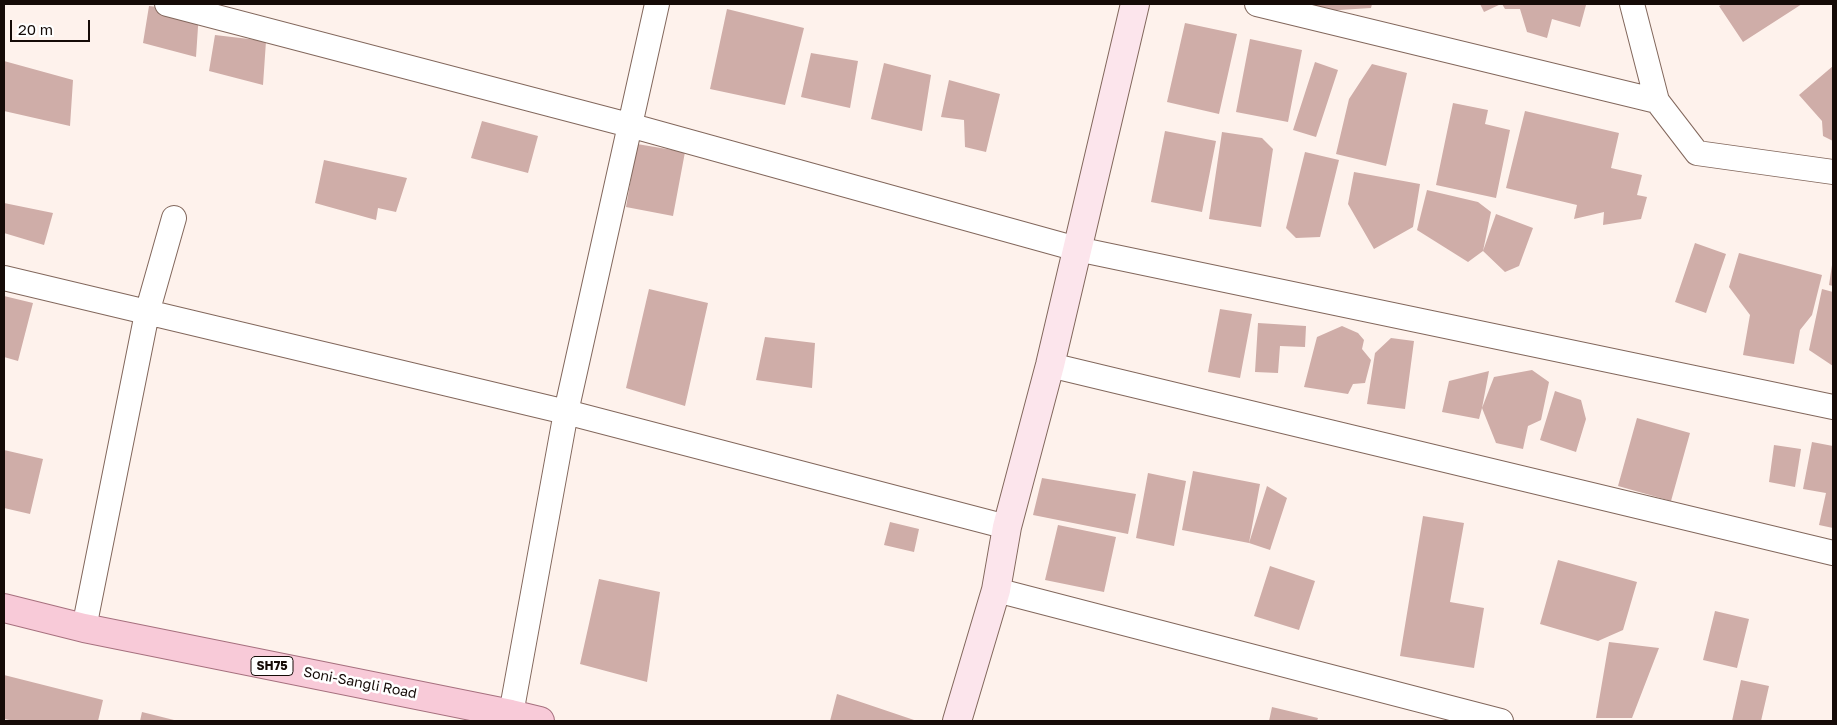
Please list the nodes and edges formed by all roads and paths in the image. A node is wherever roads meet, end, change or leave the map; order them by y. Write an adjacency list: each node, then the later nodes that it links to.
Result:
1 (167, 4): 7 (street)
2 (657, 4): 7 (street)
3 (1135, 4): 10 (street)
4 (1258, 4): 6 (street)
5 (1632, 4): 6 (street)
6 (1657, 101): 8 (street)
7 (629, 125): 10 (street); 15 (street)
8 (1833, 172)
9 (174, 218): 12 (street)
10 (1077, 249): 13 (street); 14 (street)
11 (4, 278): 12 (street)
12 (147, 313): 15 (street); 20 (street)
13 (1050, 365): 16 (street); 17 (street)
14 (1833, 407)
15 (566, 412): 16 (street); 21 (street)
16 (1007, 527): 18 (street)
17 (1833, 553)
18 (996, 590): 23 (street); 24 (street)
19 (4, 608): 20 (main road, Soni-Sangli Road / SH75)
20 (84, 628): 21 (main road, Soni-Sangli Road / SH75)
21 (511, 714): 22 (main road, Soni-Sangli Road / SH75)
22 (540, 721)
23 (957, 721)
24 (1501, 721)

